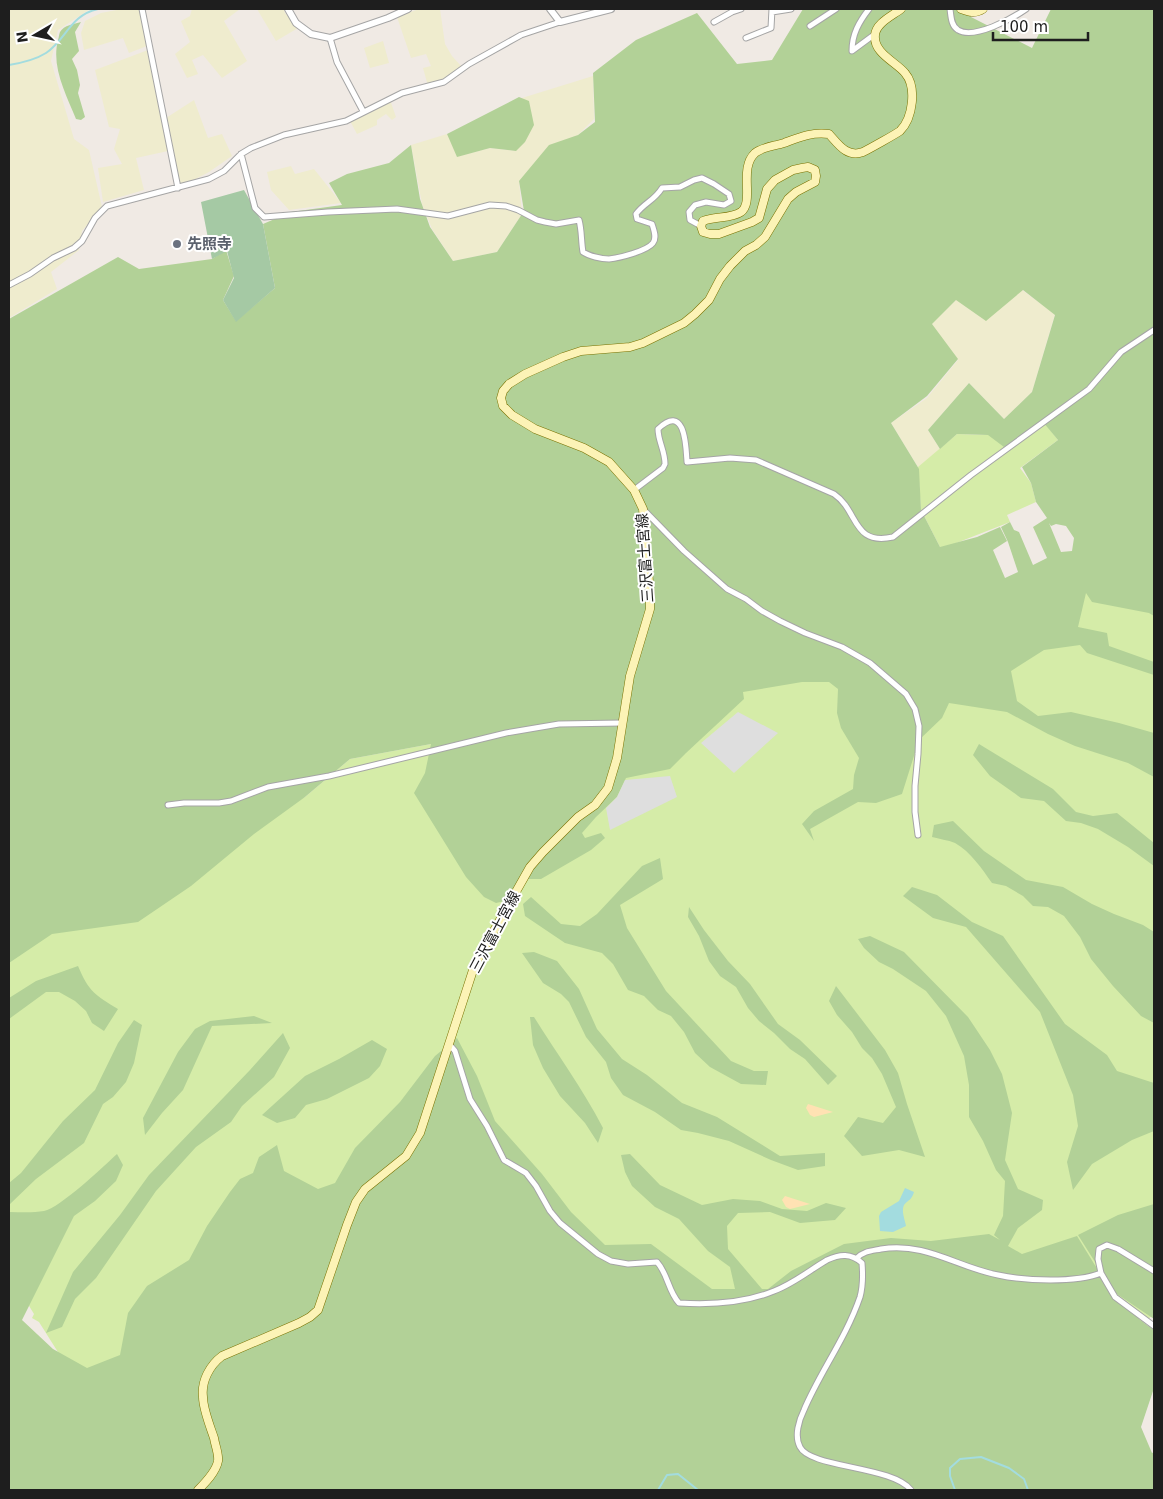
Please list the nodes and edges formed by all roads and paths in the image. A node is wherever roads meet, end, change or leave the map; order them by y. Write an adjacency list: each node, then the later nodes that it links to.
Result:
1 (142, 9): 25 (street)
2 (288, 9): 21 (street)
3 (408, 9): 21 (street)
4 (550, 9): 17 (street)
5 (611, 9): 17 (street)
6 (741, 9): 15 (street)
7 (791, 9): 16 (street)
8 (836, 9): 19 (street)
9 (870, 9): 20 (street)
10 (901, 9): 20 (main road)
11 (950, 9): 14 (street)
12 (960, 9): 13 (main road)
13 (983, 9)
14 (1026, 9)
15 (732, 10): 18 (street)
16 (772, 10): 22 (street)
17 (560, 22): 23 (street)
18 (714, 22)
19 (810, 26)
20 (875, 34): 26 (main road)
21 (330, 38): 23 (street)
22 (746, 38)
23 (363, 111): 24 (street)
24 (241, 154): 25 (street); 26 (street)
25 (178, 188): 27 (street)
26 (701, 226): 29 (main road, 三沢富士宮線)
27 (9, 285)
28 (1154, 330): 29 (street)
29 (634, 490): 30 (main road, 三沢富士宮線)
30 (643, 509): 31 (main road, 三沢富士宮線); 33 (street)
31 (622, 723): 32 (street); 34 (main road, 三沢富士宮線)
32 (168, 805)
33 (918, 835)
34 (449, 1044): 35 (street); 39 (main road, 三沢富士宮線)
35 (857, 1258): 37 (street); 40 (street)
36 (1154, 1270): 37 (street)
37 (1101, 1273): 38 (street)
38 (1154, 1326)
39 (198, 1490)
40 (911, 1490)

